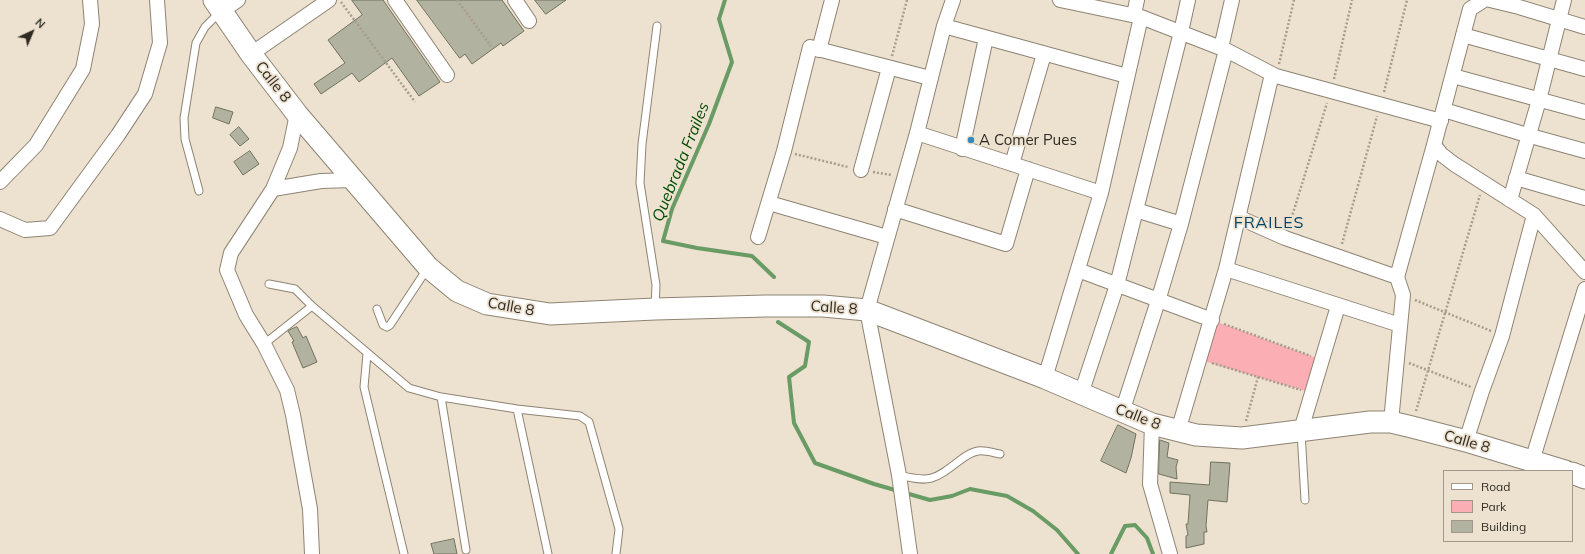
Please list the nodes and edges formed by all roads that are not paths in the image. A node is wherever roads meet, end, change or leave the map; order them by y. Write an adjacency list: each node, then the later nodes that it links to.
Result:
1 (90, 0): 53 (street)
2 (157, 0): 64 (street)
3 (329, 0): 29 (street)
4 (395, 0): 34 (street)
5 (515, 0): 20 (street)
6 (832, 0): 28 (street)
7 (953, 0): 22 (street)
8 (1060, 0): 18 (street)
9 (1137, 0): 18 (street)
10 (1188, 0): 24 (street)
11 (1232, 0): 27 (street)
12 (1484, 0): 17 (street)
13 (1490, 0): 16 (street)
14 (1564, 0): 19 (street)
15 (225, 4): 29 (street, Calle 8); 55 (lane)
16 (1520, 4): 19 (street)
17 (1466, 5): 25 (street)
18 (1137, 16): 24 (street); 36 (street)
19 (1559, 19): 23 (street); 31 (street)
20 (529, 21)
21 (657, 26): 80 (lane)
22 (944, 26): 26 (street); 38 (street)
23 (1585, 26)
24 (1181, 32): 27 (street); 61 (street)
25 (1463, 35): 31 (street); 37 (street)
26 (986, 38): 30 (street); 46 (street)
27 (1223, 49): 35 (street); 65 (street)
28 (820, 50): 32 (street); 59 (street)
29 (251, 54): 41 (street, Calle 8)
30 (1044, 54): 36 (street); 48 (street)
31 (1548, 58): 33 (street); 39 (street)
32 (889, 68): 38 (street); 50 (street)
33 (1585, 69)
34 (447, 75)
35 (1274, 75): 42 (street); 63 (street)
36 (1127, 76): 56 (street)
37 (1453, 76): 39 (street); 42 (street)
38 (930, 78): 43 (street)
39 (1538, 100): 40 (street); 44 (street)
40 (1585, 112)
41 (297, 114): 52 (street, Calle 8); 54 (street)
42 (1442, 115): 44 (street); 45 (street)
43 (917, 133): 46 (street); 60 (street)
44 (1527, 136): 47 (street); 51 (street)
45 (1434, 146): 58 (street); 72 (street)
46 (962, 149): 48 (street)
47 (1585, 151)
48 (1012, 164): 49 (street)
49 (1028, 169): 56 (street); 60 (street)
50 (861, 170)
51 (1516, 178): 57 (street); 58 (street)
52 (353, 180): 54 (street); 68 (street, Calle 8)
53 (0, 182)
54 (273, 189): 84 (street)
55 (199, 191)
56 (1102, 193): 70 (street)
57 (1585, 198)
58 (1510, 200): 62 (street)
59 (768, 203): 66 (street); 67 (street)
60 (895, 209): 67 (street)
61 (1136, 210): 65 (street); 74 (street)
62 (1534, 215): 71 (street); 95 (street)
63 (1238, 216): 69 (street); 72 (street)
64 (0, 219)
65 (1181, 224): 76 (street)
66 (758, 237)
67 (887, 237): 81 (street)
68 (428, 267): 79 (lane); 80 (street, Calle 8)
69 (1226, 269): 78 (street); 82 (street)
70 (1078, 270): 74 (street); 86 (street)
71 (1585, 272)
72 (1397, 277): 83 (street)
73 (268, 284): 77 (lane)
74 (1117, 285): 76 (street); 87 (street)
75 (1585, 289): 97 (street)
76 (1158, 301): 82 (street); 90 (street)
77 (312, 306): 84 (lane); 85 (lane)
78 (1338, 306): 83 (street); 93 (street)
79 (377, 309)
80 (655, 309): 81 (street, Calle 8)
81 (867, 310): 86 (street, Calle 8); 99 (street)
82 (1212, 320): 94 (street)
83 (1400, 325): 91 (street)
84 (264, 344): 102 (street)
85 (367, 354): 88 (lane); 103 (lane)
86 (1045, 378): 87 (street, Calle 8)
87 (1081, 394): 90 (street, Calle 8)
88 (441, 397): 89 (lane); 101 (lane)
89 (516, 409): 104 (lane); 105 (lane)
90 (1122, 412): 92 (street, Calle 8)
91 (1391, 422): 93 (street, Calle 8); 95 (street, Calle 8)
92 (1152, 424): 94 (street, Calle 8); 107 (street)
93 (1301, 430): 94 (street, Calle 8); 100 (lane)
94 (1178, 431)
95 (1466, 440): 97 (street, Calle 8)
96 (1000, 454): 99 (lane)
97 (1532, 461): 98 (street, Calle 8)
98 (1566, 470)
99 (899, 480): 106 (street)
100 (1306, 500)
101 (466, 550)
102 (312, 554)
103 (404, 554)
104 (548, 554)
105 (616, 554)
106 (910, 554)
107 (1170, 554)

